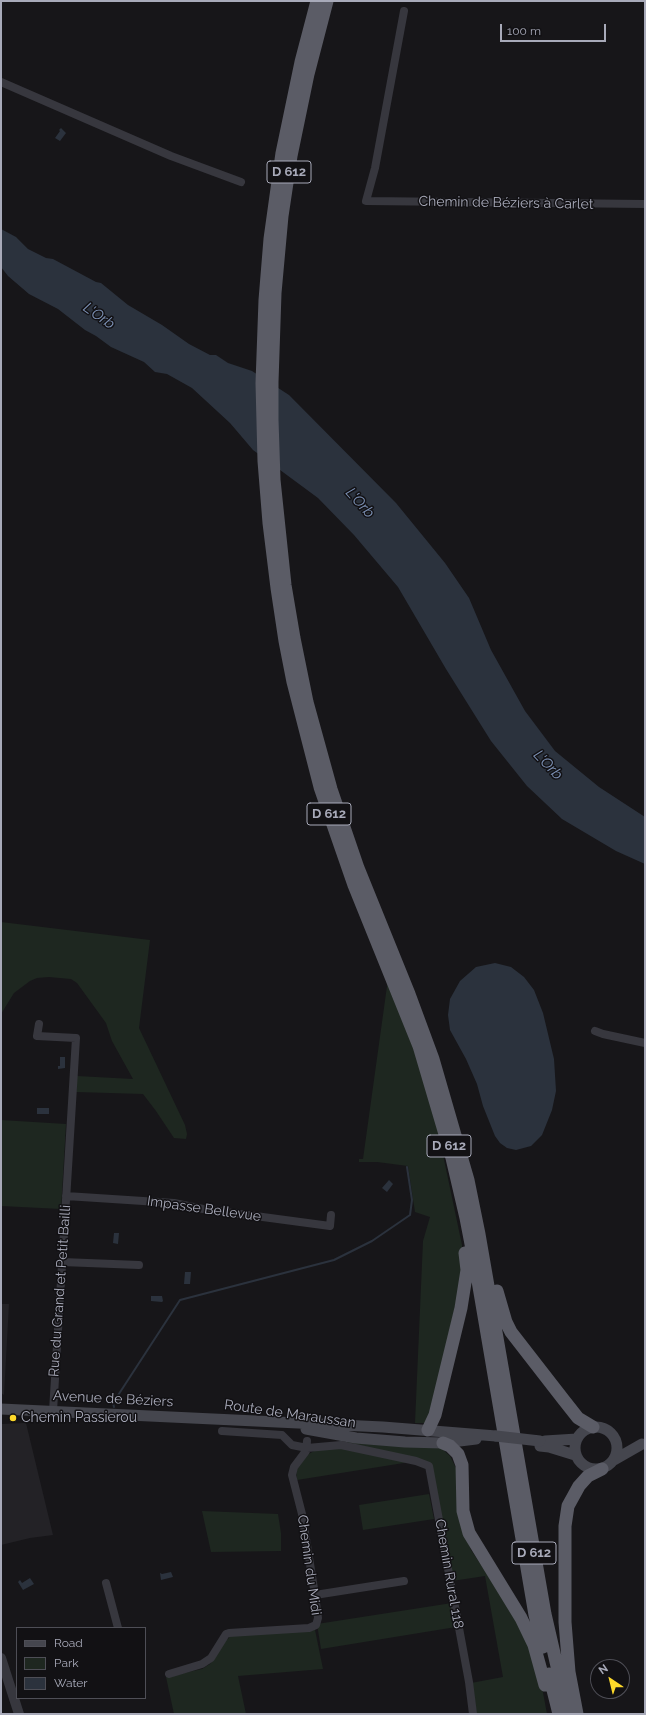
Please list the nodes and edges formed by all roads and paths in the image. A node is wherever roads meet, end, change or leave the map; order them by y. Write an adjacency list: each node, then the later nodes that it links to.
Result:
1 (317, 1): 7 (highway, D 612)
2 (327, 1): 7 (highway, D 612)
3 (404, 11): 6 (street, Chemin de Béziers à Carlet)
4 (1, 82): 5 (street)
5 (241, 182)
6 (645, 204)
7 (268, 345): 11 (highway, D 612)
8 (39, 1024): 12 (street, Rue du Grand et Petit Bailli)
9 (595, 1030): 10 (street)
10 (645, 1043)
11 (462, 1178): 19 (highway); 22 (highway); 42 (highway, D 612); 47 (highway, D 612)
12 (66, 1196): 13 (street, Impasse Bellevue); 14 (street, Rue du Grand et Petit Bailli)
13 (331, 1215)
14 (62, 1262): 15 (street); 17 (street, Rue du Grand et Petit Bailli)
15 (139, 1265)
16 (3, 1408): 17 (main road, Avenue de Béziers)
17 (53, 1410): 18 (main road, Avenue de Béziers)
18 (216, 1419): 20 (main road, Route de Maraussan); 22 (main road, Route de Maraussan)
19 (593, 1427): 25 (main road); 26 (main road)
20 (301, 1428): 21 (main road, Route de Maraussan); 29 (street)
21 (314, 1430): 27 (main road, Route de Maraussan); 29 (street, Chemin du Midi)
22 (428, 1430): 24 (main road, Route de Maraussan)
23 (222, 1431): 29 (street)
24 (496, 1438): 27 (main road, Route de Maraussan); 28 (main road, Route de Maraussan, bridge)
25 (577, 1439): 28 (main road, Route de Maraussan); 31 (main road)
26 (617, 1442): 30 (main road); 32 (main road)
27 (443, 1443): 42 (highway)
28 (540, 1443): 31 (main road, Route de Maraussan)
29 (307, 1444): 36 (street, Chemin du Midi); 45 (street, Chemin Rural 118)
30 (644, 1444): 32 (main road)
31 (575, 1454): 33 (main road)
32 (614, 1460): 33 (main road)
33 (602, 1469): 48 (highway)
34 (404, 1581): 36 (street)
35 (106, 1583): 37 (street)
36 (315, 1595): 39 (street, Chemin du Midi)
37 (118, 1627)
38 (1, 1658): 40 (street)
39 (169, 1674)
40 (14, 1686): 41 (street)
41 (16, 1697)
42 (554, 1698): 46 (highway, D 612)
43 (16, 1699): 44 (street)
44 (19, 1714)
45 (473, 1714)
46 (559, 1714)
47 (568, 1714)
48 (577, 1714)

